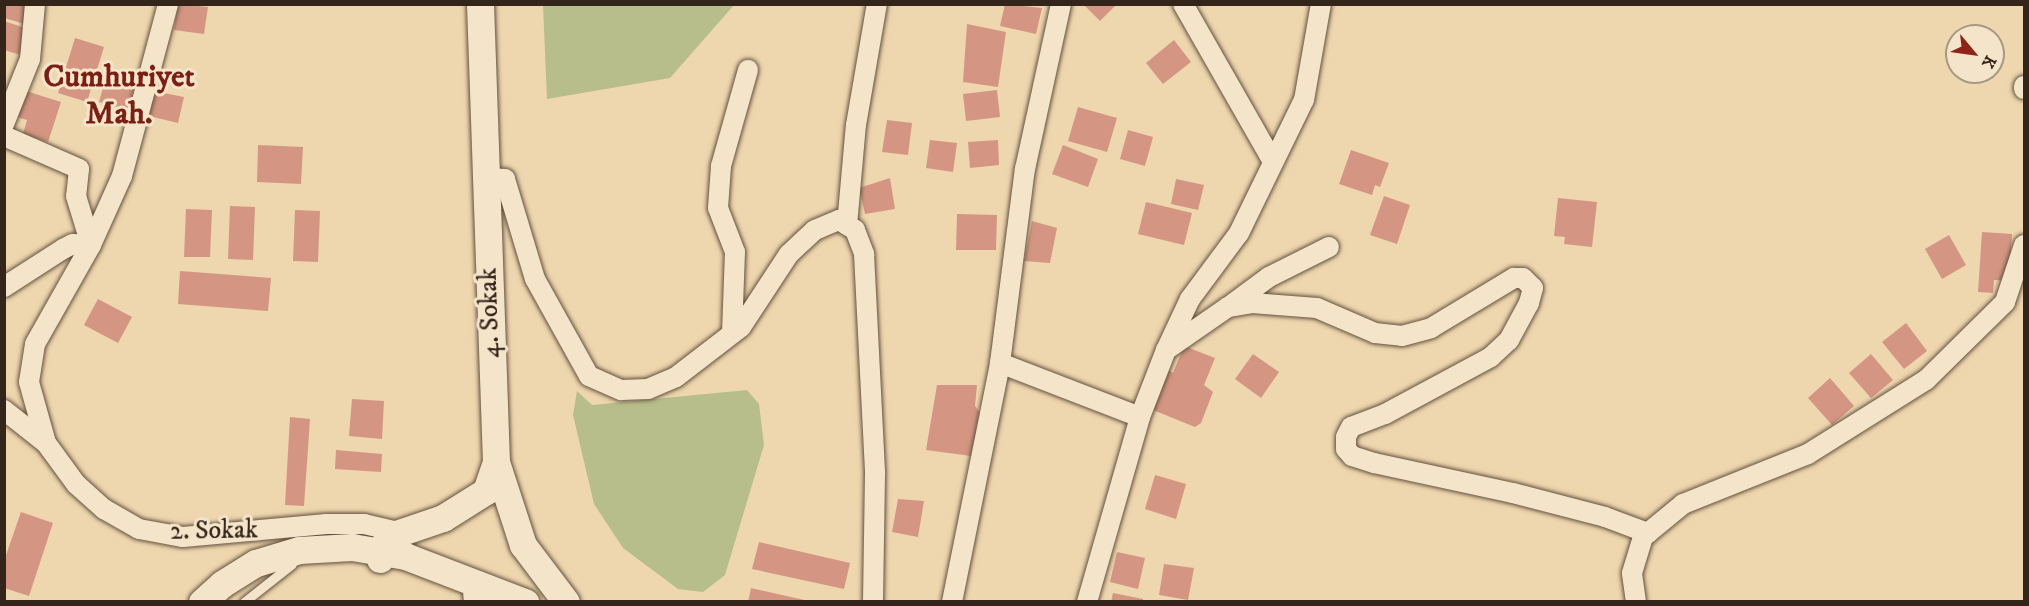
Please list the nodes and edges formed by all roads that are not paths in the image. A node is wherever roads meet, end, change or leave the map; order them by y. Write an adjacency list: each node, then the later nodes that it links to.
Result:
1 (35, 4): 9 (street)
2 (168, 4): 14 (street)
3 (480, 4): 12 (street, 4. Sokak)
4 (878, 4): 13 (street)
5 (1061, 4): 21 (street)
6 (1182, 4): 11 (street)
7 (1321, 4): 11 (street)
8 (748, 70): 19 (street)
9 (4, 124)
10 (4, 136): 14 (street)
11 (1272, 160): 20 (street)
12 (486, 178): 19 (street); 25 (street, 4. Sokak)
13 (847, 225): 19 (street); 35 (street)
14 (91, 245): 17 (street); 24 (street)
15 (2025, 245): 26 (street)
16 (1329, 247): 18 (street)
17 (4, 287)
18 (1228, 307): 20 (street); 26 (street)
19 (732, 333)
20 (1166, 350): 23 (street)
21 (1000, 363): 23 (street); 36 (street)
22 (4, 410): 24 (street, 2. Sokak)
23 (1140, 417): 37 (street)
24 (46, 443): 27 (street, 2. Sokak)
25 (496, 462): 27 (street); 34 (street, 4. Sokak)
26 (1648, 533): 38 (street)
27 (386, 547): 28 (street); 29 (street); 30 (street); 33 (street)
28 (292, 564): 31 (street); 32 (lane)
29 (481, 598)
30 (202, 602)
31 (220, 602)
32 (244, 602)
33 (525, 602)
34 (566, 602)
35 (873, 602)
36 (952, 602)
37 (1087, 602)
38 (1636, 602)

